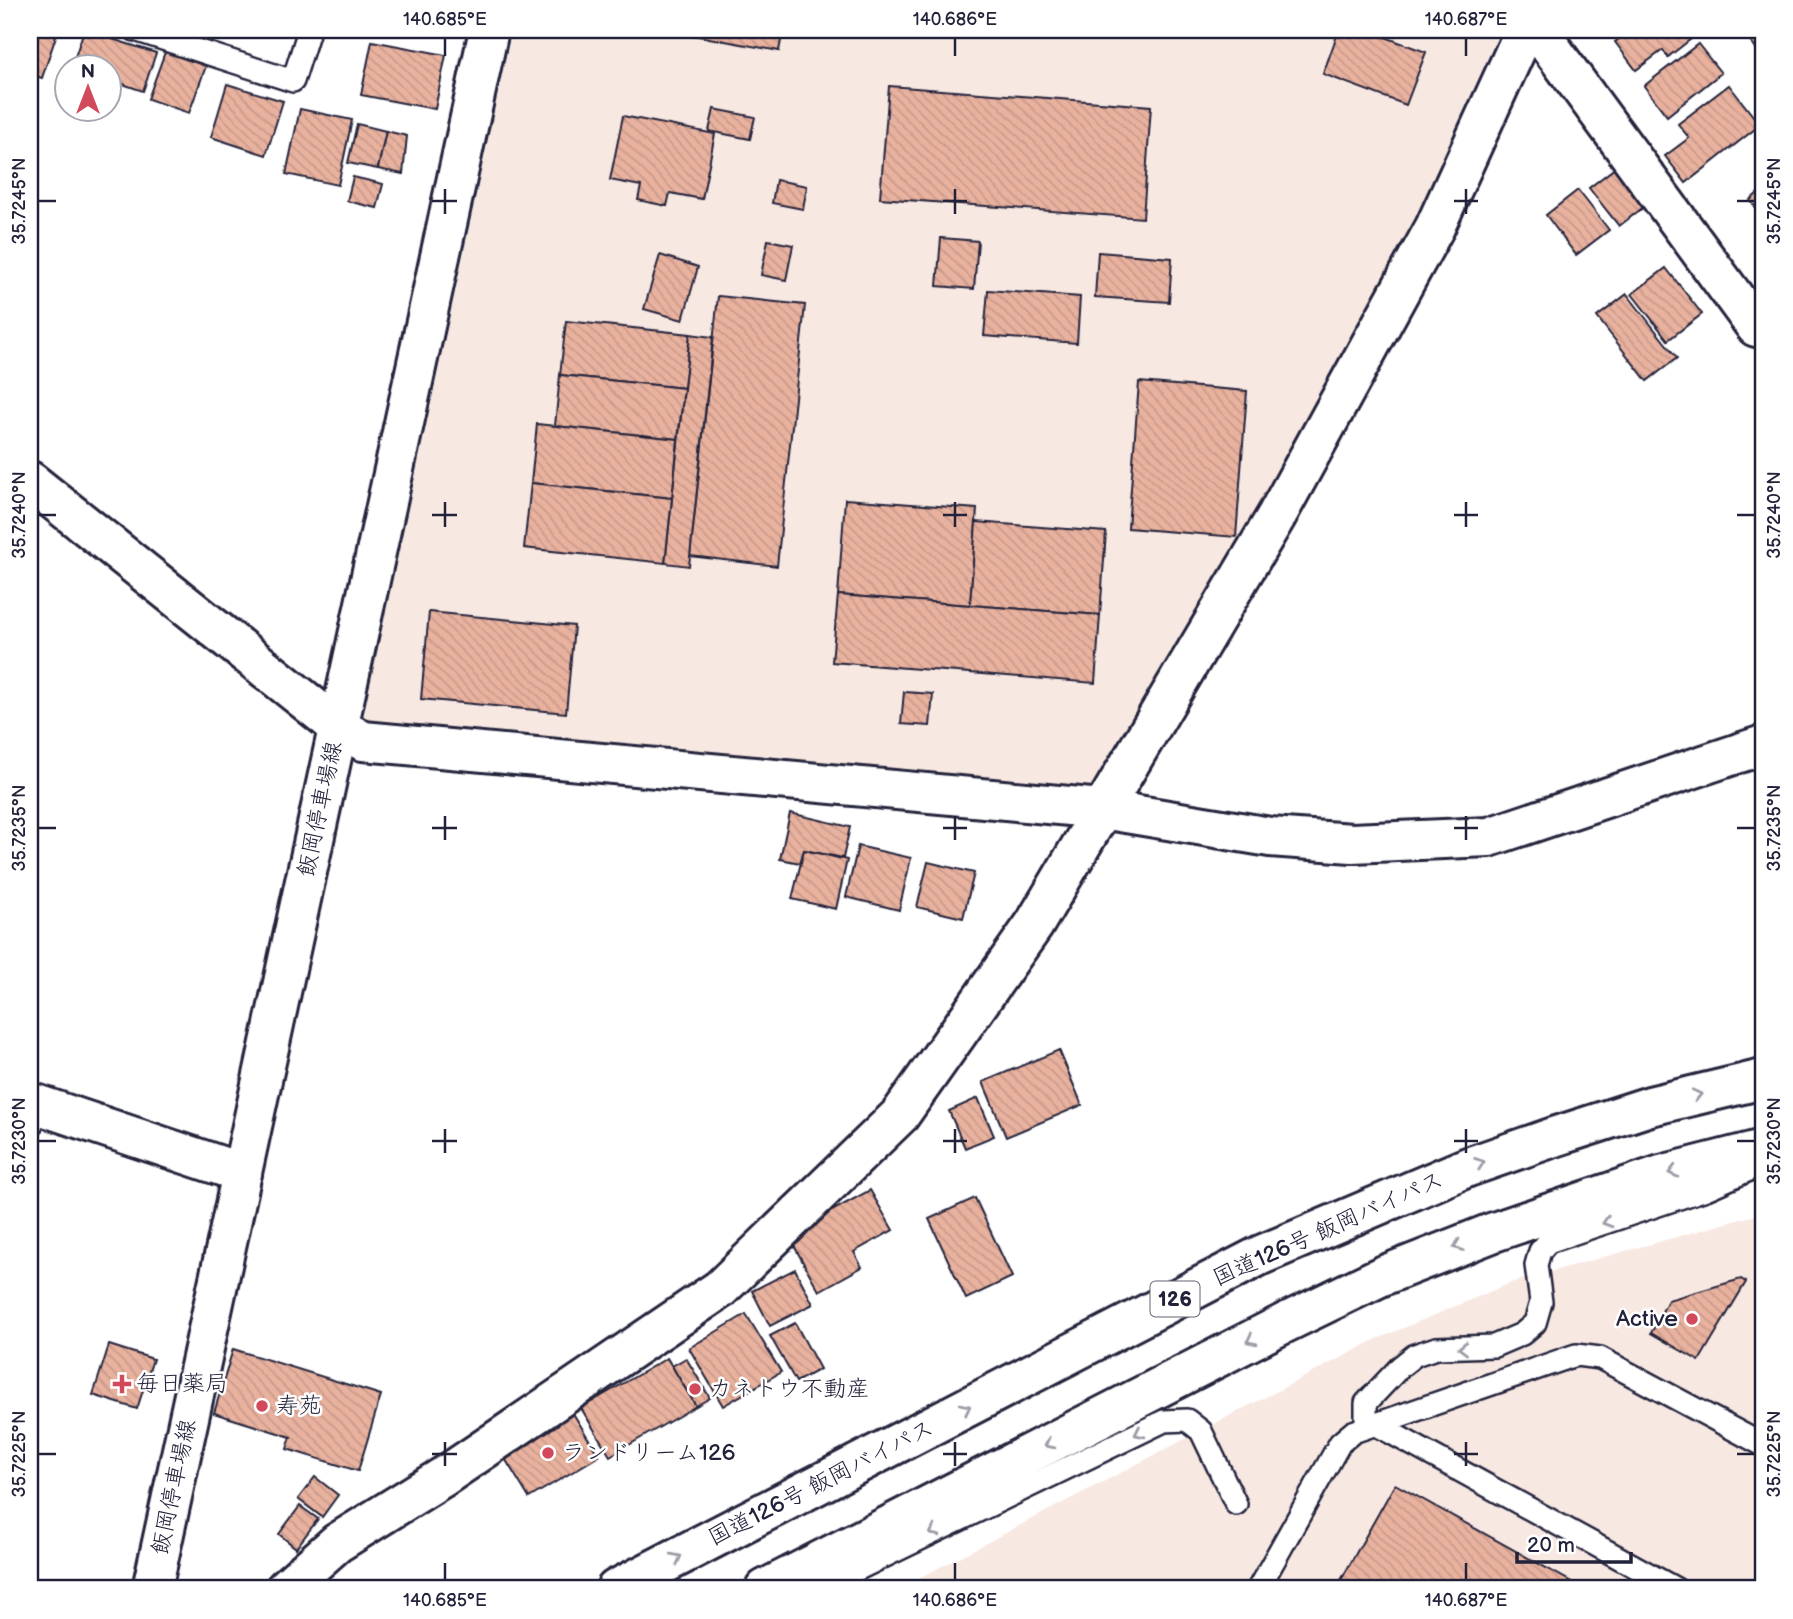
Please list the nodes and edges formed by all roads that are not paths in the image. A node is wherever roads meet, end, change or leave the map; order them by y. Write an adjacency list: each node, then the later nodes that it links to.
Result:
1 (135, 30): 2 (lane)
2 (309, 30)
3 (489, 30): 8 (main road, 飯岡停車場線)
4 (1525, 30): 10 (main road)
5 (1538, 30): 6 (main road)
6 (1763, 322)
7 (30, 481): 8 (main road)
8 (337, 726): 10 (main road); 15 (main road, 飯岡停車場線)
9 (1763, 745): 10 (main road)
10 (1102, 809): 20 (main road)
11 (1763, 1080): 21 (main road, 国道126号 飯岡バイパス / 126, one-way to 11)
12 (32, 1112): 15 (main road)
13 (1763, 1149): 22 (main road, one-way to 22)
14 (1763, 1164): 16 (lane, one-way to 16)
15 (242, 1174): 19 (main road, 飯岡停車場線)
16 (1371, 1425): 17 (lane); 24 (lane); 25 (lane)
17 (1763, 1446)
18 (1236, 1504): 23 (lane, one-way to 23)
19 (152, 1589)
20 (285, 1589)
21 (616, 1589)
22 (765, 1589)
23 (793, 1589)
24 (1258, 1589)
25 (1676, 1589)

